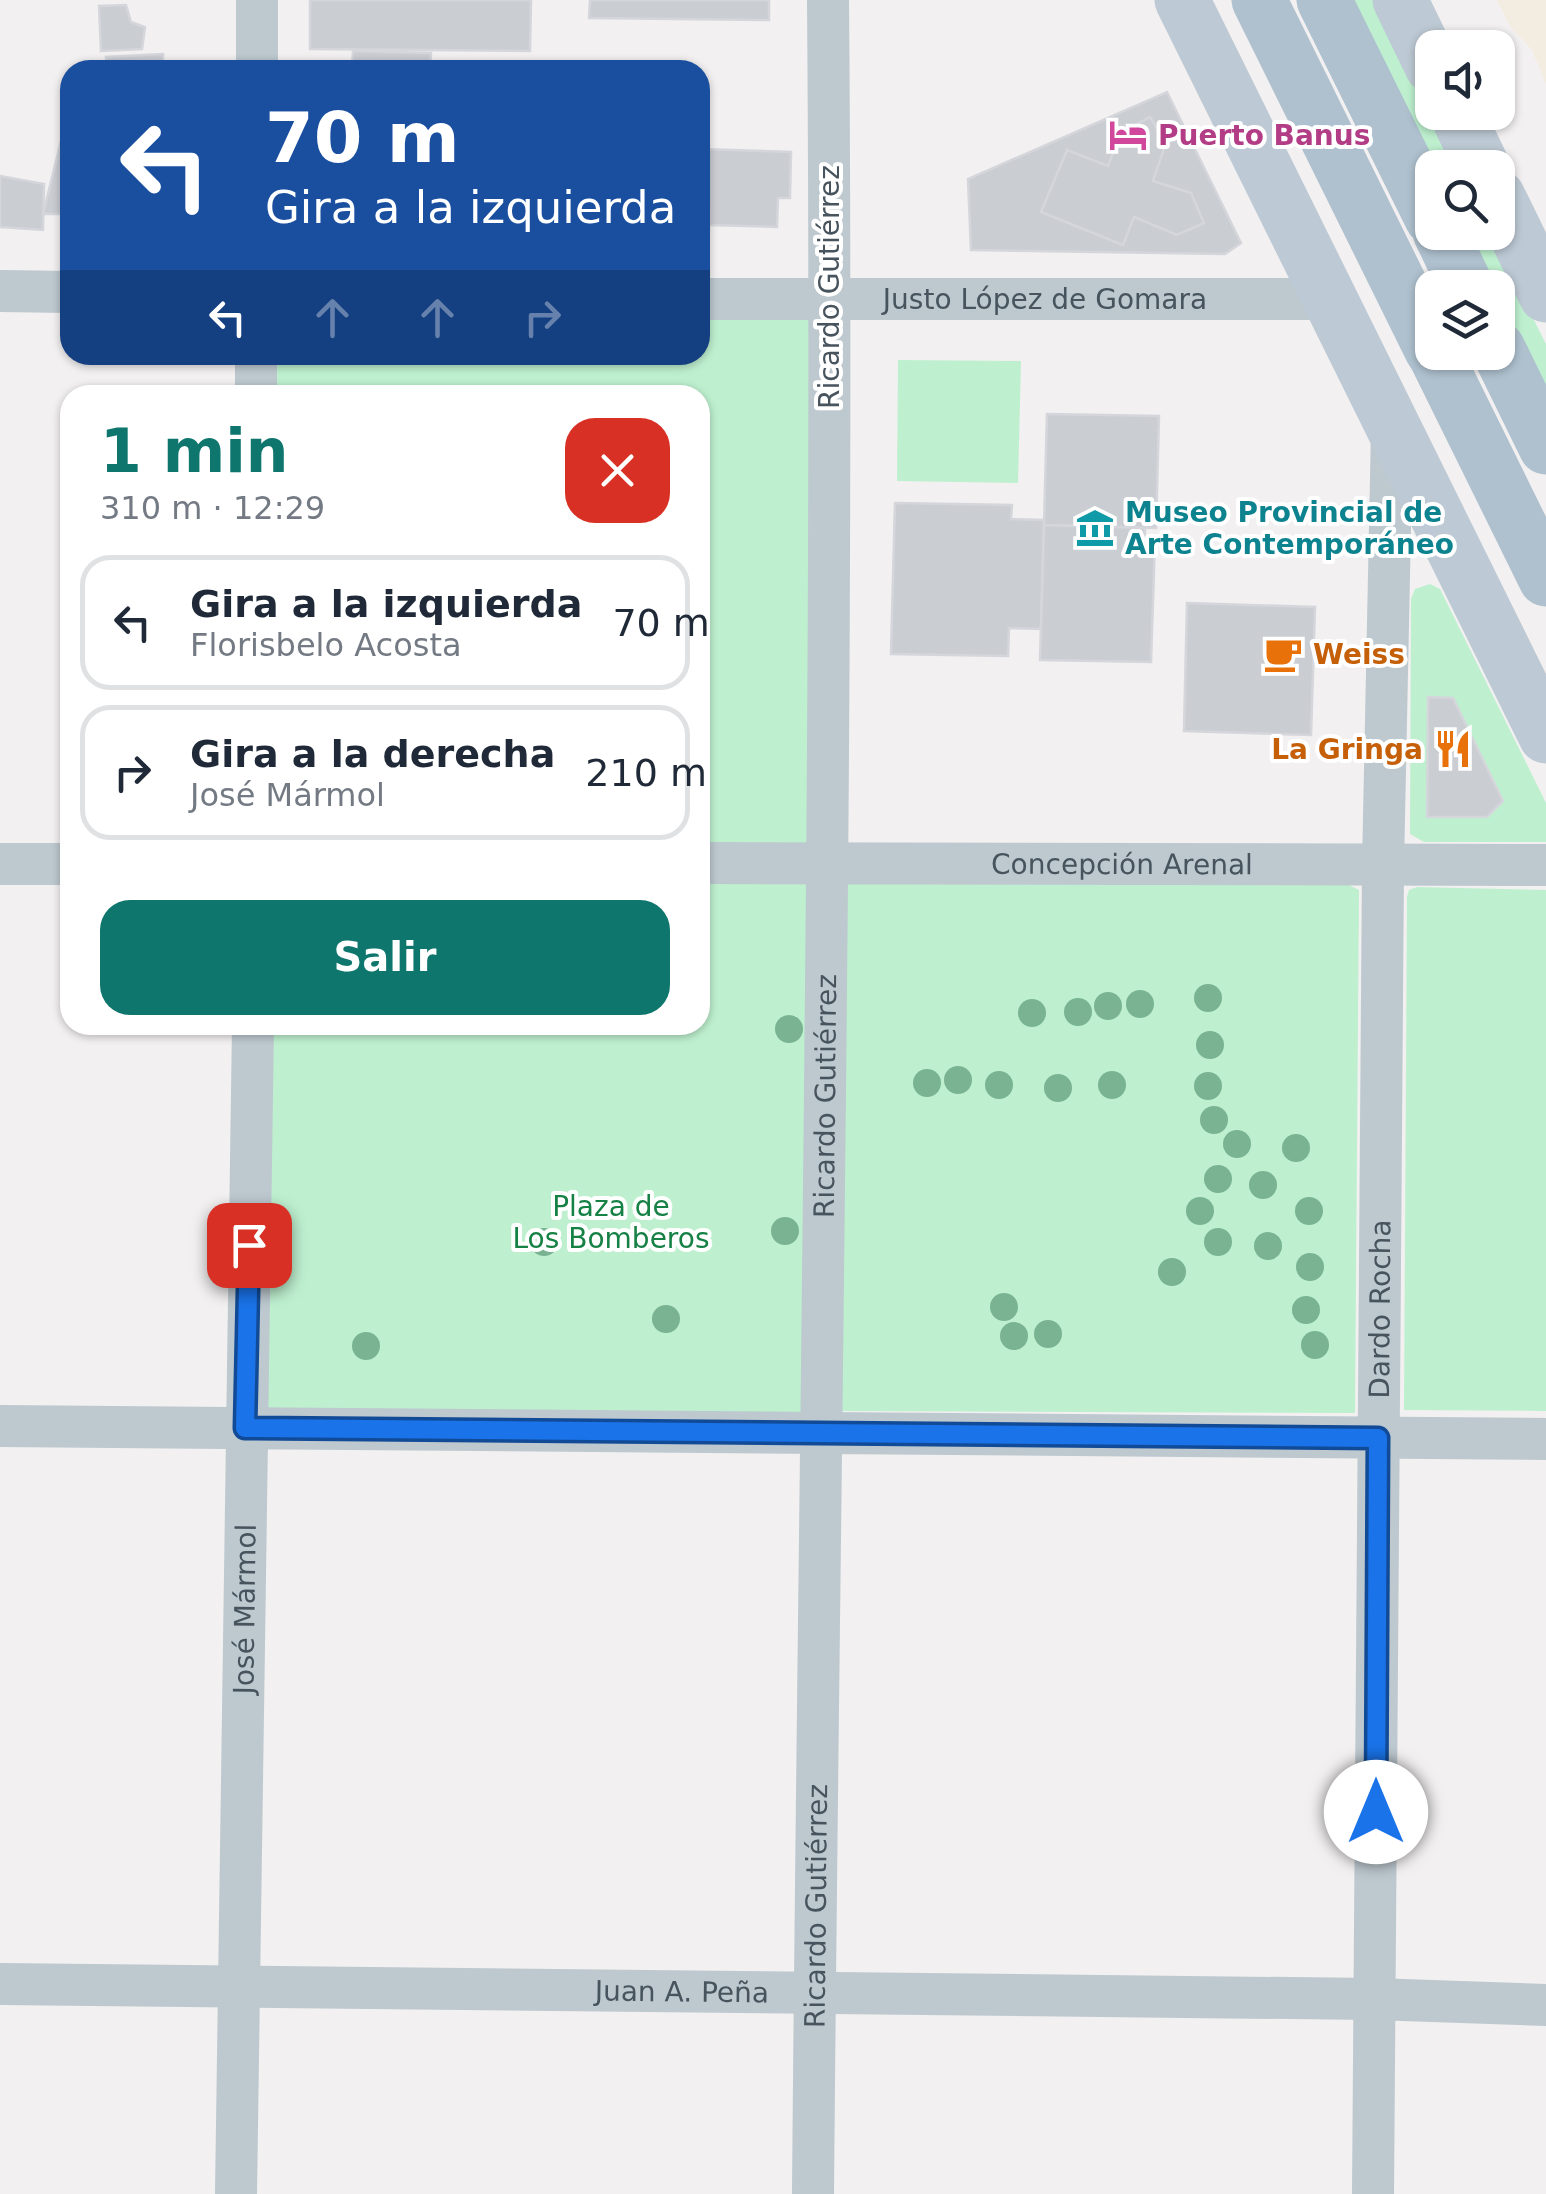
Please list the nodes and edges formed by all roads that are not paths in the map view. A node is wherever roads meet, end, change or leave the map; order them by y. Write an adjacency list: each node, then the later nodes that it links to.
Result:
1 (257, 0): 8 (street)
2 (828, 0): 16 (street, Ricardo Gutiérrez)
3 (1182, 0): 15 (main road)
4 (1259, 0): 17 (main road)
5 (1324, 0): 9 (main road)
6 (1400, 0): 7 (main road)
7 (1415, 31)
8 (257, 60)
9 (1415, 184)
10 (1515, 232): 13 (main road)
11 (0, 292): 12 (street)
12 (60, 292)
13 (1546, 295)
14 (710, 299): 16 (street, Justo López de Gomara)
15 (1330, 299): 16 (street, Justo López de Gomara); 20 (main road)
16 (830, 300): 25 (street, Ricardo Gutiérrez)
17 (1415, 315)
18 (1442, 370): 22 (main road)
19 (1508, 370): 21 (main road)
20 (1392, 426): 23 (main road); 29 (street, Dardo Rocha)
21 (1546, 447)
22 (1546, 579)
23 (1546, 736)
24 (710, 863): 25 (street, Concepción Arenal)
25 (826, 863): 29 (street, Concepción Arenal); 33 (street, Ricardo Gutiérrez)
26 (0, 864): 27 (street)
27 (60, 864)
28 (1546, 864): 29 (street, Concepción Arenal)
29 (1383, 866): 34 (street, Dardo Rocha)
30 (253, 1035): 32 (street, José Mármol)
31 (0, 1426): 32 (street)
32 (245, 1428): 33 (street); 37 (street, José Mármol)
33 (823, 1434): 34 (street); 38 (street, Ricardo Gutiérrez)
34 (1378, 1438): 35 (street); 39 (street, Dardo Rocha)
35 (1546, 1439)
36 (0, 1984): 37 (street, Juan A. Peña)
37 (237, 1986): 38 (street, Juan A. Peña); 41 (street, José Mármol)
38 (815, 1994): 39 (street, Juan A. Peña); 42 (street, Ricardo Gutiérrez)
39 (1374, 2000): 40 (street, Juan A. Peña); 43 (street, Dardo Rocha)
40 (1546, 2005)
41 (236, 2194)
42 (813, 2194)
43 (1373, 2194)

